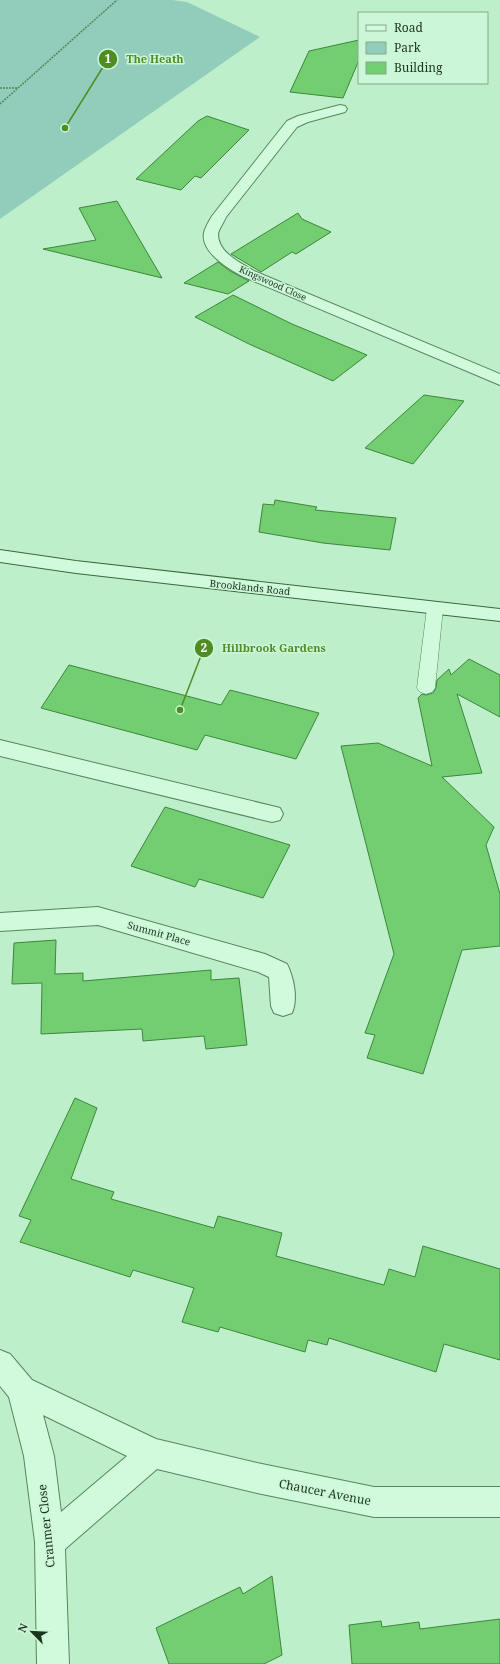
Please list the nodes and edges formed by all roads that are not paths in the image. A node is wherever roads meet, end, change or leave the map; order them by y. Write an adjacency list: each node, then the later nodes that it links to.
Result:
1 (340, 109): 2 (street, Kingswood Close)
2 (500, 380)
3 (0, 556): 4 (street, Brooklands Road)
4 (436, 608): 5 (street, Brooklands Road); 6 (lane)
5 (500, 615)
6 (426, 688)
7 (0, 748): 8 (street)
8 (272, 814)
9 (0, 922): 10 (street, Summit Place)
10 (283, 1006)
11 (0, 1364): 12 (street, Chaucer Avenue)
12 (22, 1390): 13 (street, Chaucer Avenue); 15 (street, Cranmer Close)
13 (153, 1453): 14 (street, Chaucer Avenue); 15 (street)
14 (500, 1502)
15 (50, 1542): 16 (street, Cranmer Close)
16 (53, 1664)

